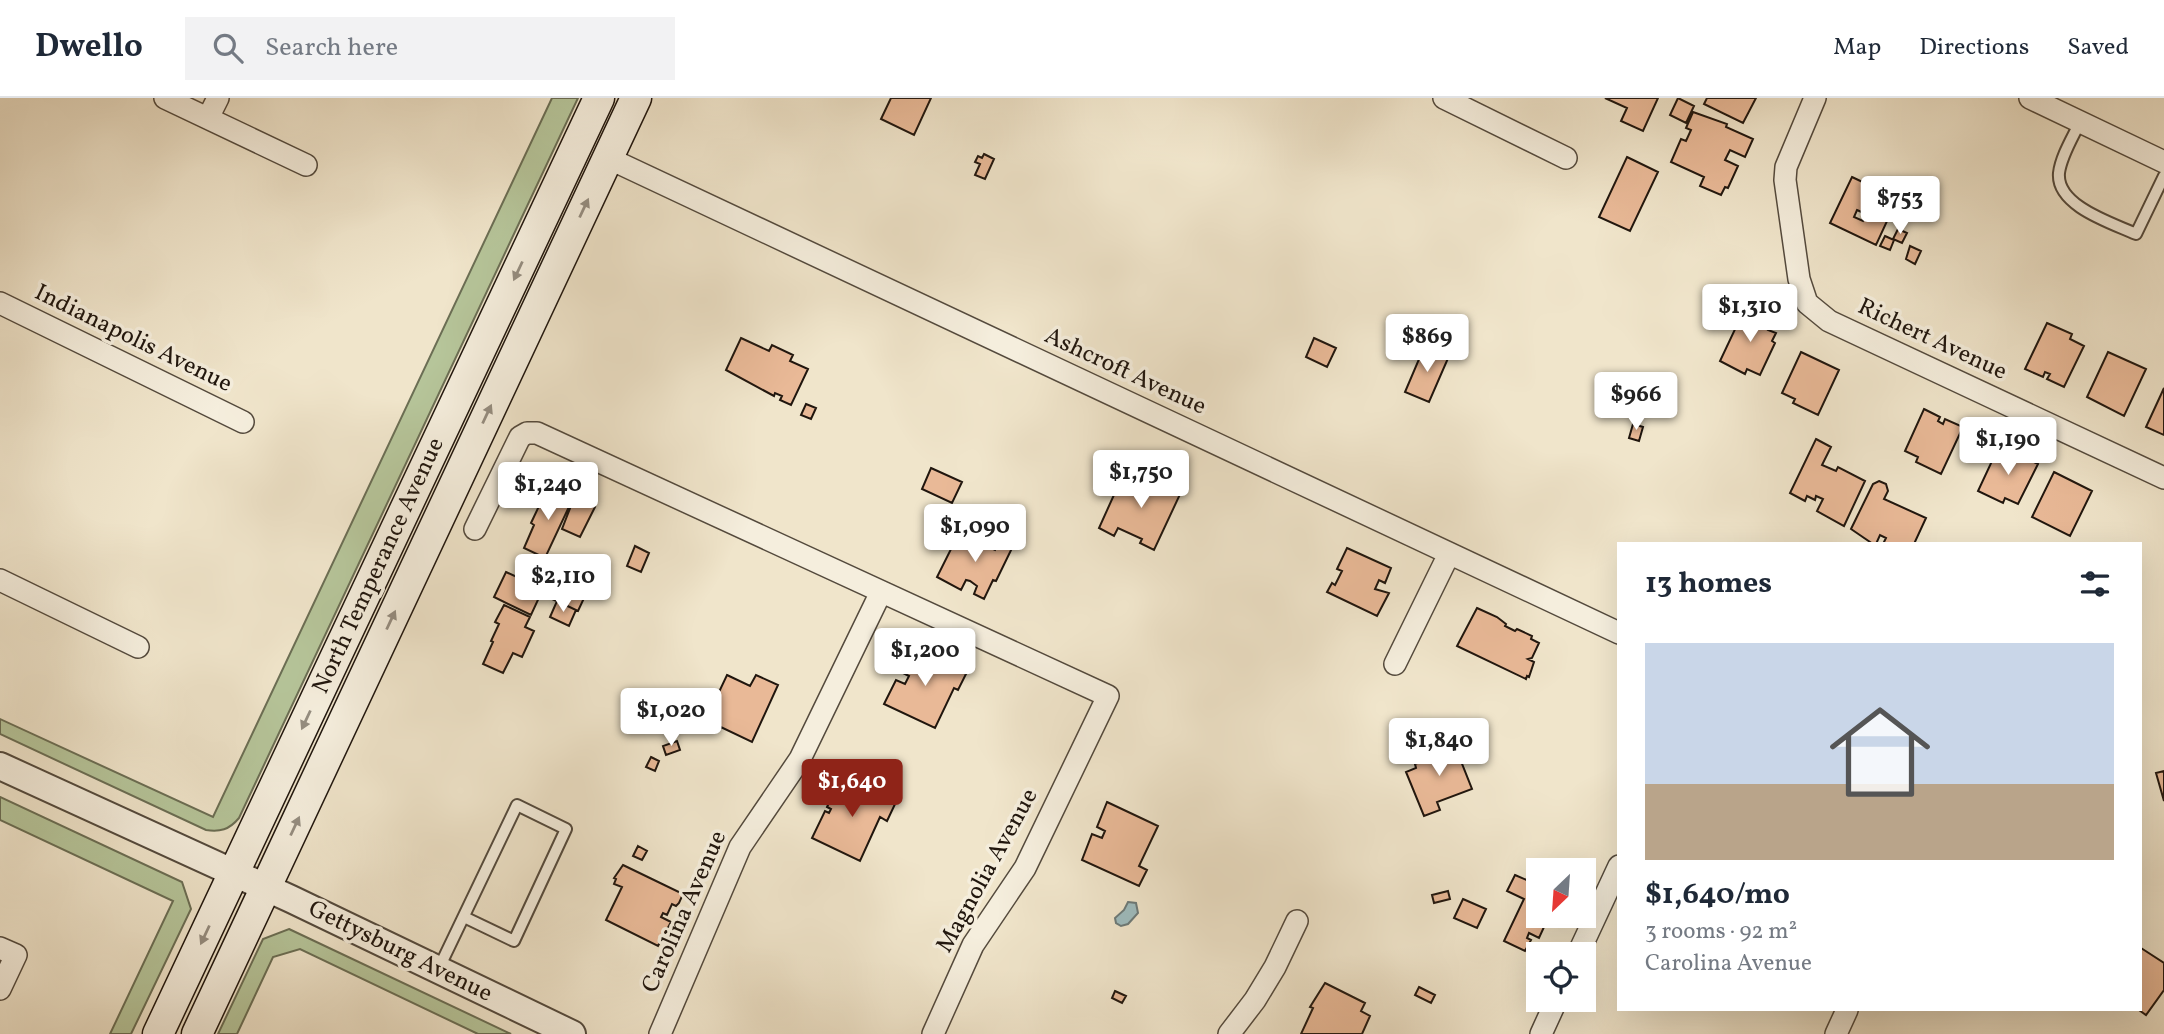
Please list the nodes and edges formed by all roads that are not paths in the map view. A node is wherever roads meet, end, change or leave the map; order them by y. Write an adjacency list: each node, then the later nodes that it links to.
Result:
1 (165, 98): 8 (street)
2 (218, 98): 8 (street)
3 (599, 98): 27 (main road, North Temperance Avenue, one-way to 27)
4 (636, 98): 10 (main road, North Temperance Avenue)
5 (1444, 98): 11 (street)
6 (1815, 98): 17 (street, Richert Avenue)
7 (2030, 98): 9 (street)
8 (208, 118): 13 (street)
9 (2080, 122): 12 (street); 14 (lane)
10 (608, 158): 19 (street, Ashcroft Avenue); 28 (main road, North Temperance Avenue, one-way to 10)
11 (1566, 158)
12 (2164, 162)
13 (306, 165)
14 (2164, 176)
15 (0, 303): 16 (street, Indianapolis Avenue)
16 (243, 422)
17 (2164, 478)
18 (475, 529): 21 (street)
19 (1449, 554): 22 (street, Ashcroft Avenue); 24 (street)
20 (0, 580): 23 (street)
21 (881, 592): 40 (street, Carolina Avenue); 41 (street, Magnolia Avenue)
22 (1617, 633)
23 (138, 647)
24 (1395, 664)
25 (0, 766): 27 (street, Gettysburg Avenue)
26 (1617, 870): 31 (street)
27 (234, 874): 28 (street, Gettysburg Avenue); 37 (main road, North Temperance Avenue, one-way to 37)
28 (266, 888): 33 (street, Gettysburg Avenue); 38 (main road, North Temperance Avenue)
29 (464, 917): 29 (lane); 33 (lane)
30 (1297, 921): 42 (street)
31 (1584, 942)
32 (8, 952): 34 (street)
33 (438, 970): 39 (street, Gettysburg Avenue)
34 (0, 989)
35 (1847, 1011): 44 (street)
36 (1551, 1012): 43 (street)
37 (158, 1034)
38 (197, 1034)
39 (572, 1034)
40 (660, 1034)
41 (933, 1034)
42 (1229, 1034)
43 (1541, 1034)
44 (1836, 1034)

